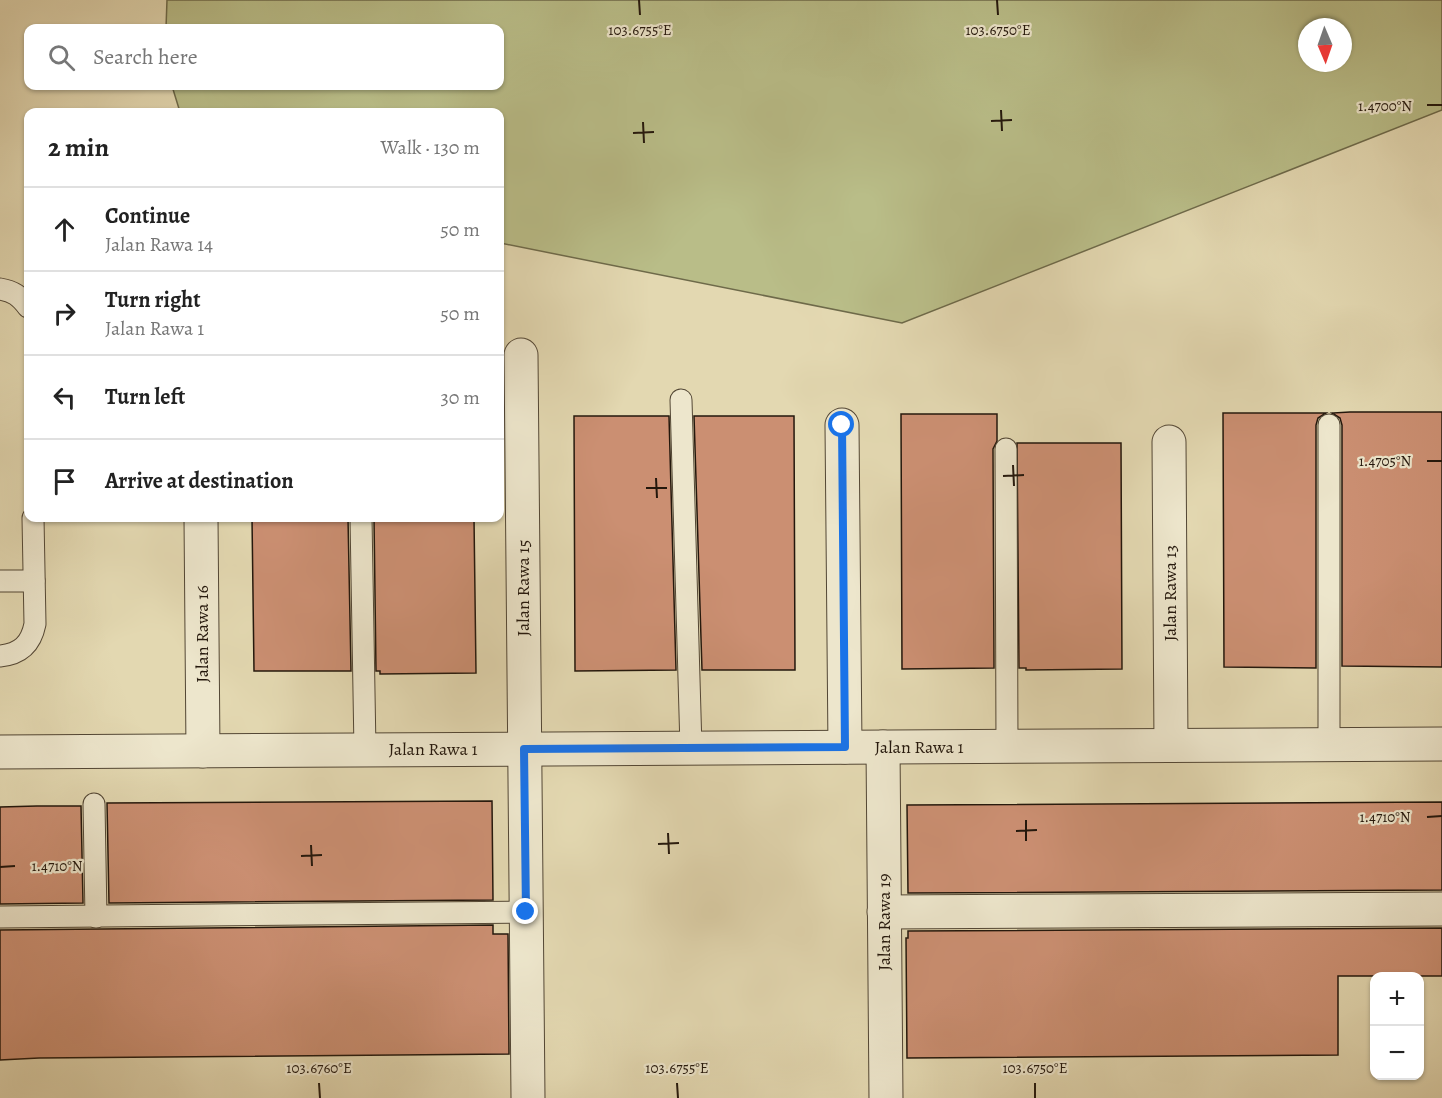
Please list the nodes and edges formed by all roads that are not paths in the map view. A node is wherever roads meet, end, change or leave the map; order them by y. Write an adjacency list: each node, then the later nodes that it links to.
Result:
1 (0, 289): 2 (lane)
2 (24, 301)
3 (521, 355): 22 (street, Jalan Rawa 15)
4 (681, 400): 21 (lane)
5 (842, 425): 19 (street)
6 (1329, 425): 17 (lane)
7 (1169, 442): 16 (street, Jalan Rawa 13)
8 (1006, 449): 18 (lane)
9 (33, 522): 13 (lane)
10 (201, 522): 24 (street, Jalan Rawa 16)
11 (361, 522): 23 (lane)
12 (0, 581): 13 (lane)
13 (34, 581): 14 (lane)
14 (0, 656)
15 (1442, 744): 17 (street, Jalan Rawa 1)
16 (1171, 745): 17 (street, Jalan Rawa 1); 18 (street, Jalan Rawa 1)
17 (1329, 745)
18 (1007, 746): 20 (street, Jalan Rawa 1)
19 (845, 747): 20 (street, Jalan Rawa 1); 21 (street, Jalan Rawa 1)
20 (883, 747): 29 (street, Jalan Rawa 19)
21 (691, 748): 22 (street, Jalan Rawa 1)
22 (524, 749): 23 (street, Jalan Rawa 1); 28 (street, Jalan Rawa 15)
23 (365, 750): 24 (street, Jalan Rawa 1)
24 (203, 751): 25 (street, Jalan Rawa 1)
25 (0, 752)
26 (94, 804): 30 (lane)
27 (1442, 909): 29 (street)
28 (526, 912): 30 (lane); 32 (street, Jalan Rawa 15)
29 (884, 912): 33 (street, Jalan Rawa 19)
30 (96, 916): 31 (lane)
31 (0, 917)
32 (528, 1098)
33 (886, 1098)

